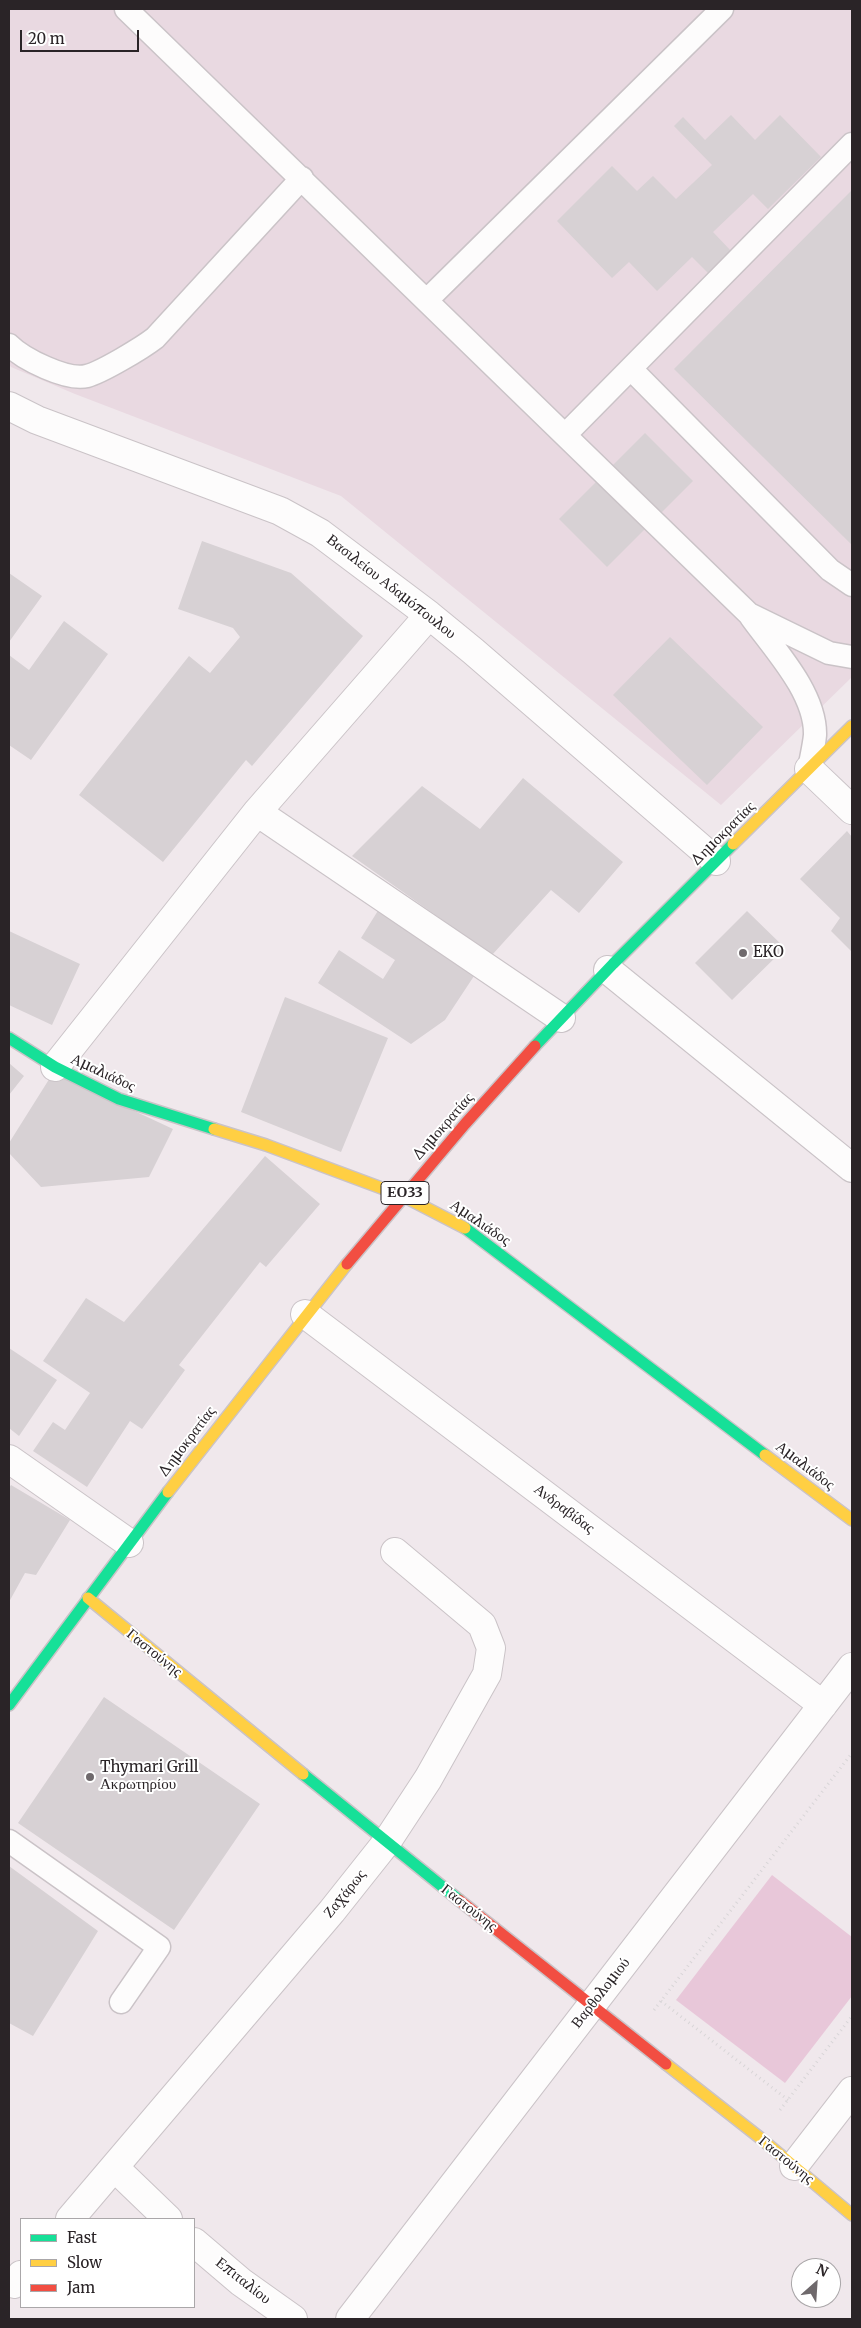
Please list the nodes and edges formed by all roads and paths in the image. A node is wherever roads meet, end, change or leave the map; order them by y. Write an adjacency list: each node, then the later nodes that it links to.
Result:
1 (126, 9): 4 (lane)
2 (722, 9): 5 (lane)
3 (852, 144): 7 (lane)
4 (302, 178): 5 (lane); 6 (lane)
5 (427, 300): 9 (lane)
6 (9, 345)
7 (631, 369): 9 (lane); 10 (lane)
8 (9, 406): 12 (street, Βασιλείου Αδαμόπουλου)
9 (565, 435): 11 (lane)
10 (852, 585)
11 (749, 614): 13 (lane); 15 (lane)
12 (429, 615): 17 (street); 18 (street, Βασιλείου Αδαμόπουλου)
13 (852, 657)
14 (852, 726): 15 (street, Δημοκρατίας / ΕΟ33)
15 (809, 769): 16 (street); 18 (street, Δημοκρατίας / ΕΟ33)
16 (852, 810)
17 (256, 812): 20 (street); 22 (street)
18 (716, 861): 19 (street, Δημοκρατίας / ΕΟ33)
19 (608, 970): 20 (street, Δημοκρατίας / ΕΟ33); 23 (street)
20 (561, 1018): 24 (street, Δημοκρατίας / ΕΟ33)
21 (9, 1038): 22 (street, Αμαλιάδος)
22 (55, 1067): 24 (street, Αμαλιάδος)
23 (852, 1168)
24 (403, 1196): 25 (street, Δημοκρατίας / ΕΟ33); 27 (street, Αμαλιάδος)
25 (305, 1314): 28 (street, Δημοκρατίας / ΕΟ33); 33 (street, Ανδραβίδας)
26 (9, 1459): 28 (street)
27 (852, 1520)
28 (129, 1543): 30 (street, Δημοκρατίας / ΕΟ33)
29 (395, 1552): 36 (street, Ζαχάρως)
30 (88, 1598): 32 (street, Δημοκρατίας / ΕΟ33); 36 (street, Γαστούνης)
31 (852, 1667): 33 (street, Βαρθολομιού)
32 (9, 1705)
33 (823, 1705): 39 (street, Βαρθολομιού)
34 (852, 1753): 37 (path)
35 (9, 1841): 38 (lane)
36 (386, 1843): 39 (street, Γαστούνης); 46 (street, Ζαχάρως)
37 (661, 2001): 40 (path); 43 (path)
38 (121, 2002)
39 (591, 2005): 45 (street, Γαστούνης); 52 (street, Βαρθολομιού)
40 (650, 2016)
41 (852, 2016): 43 (path)
42 (852, 2091): 45 (street)
43 (788, 2100): 44 (path)
44 (777, 2115)
45 (794, 2166): 47 (street, Γαστούνης)
46 (115, 2168): 48 (street, Ζαχάρως); 49 (street)
47 (852, 2215)
48 (71, 2218)
49 (167, 2218)
50 (195, 2243): 51 (street, Επιταλίου)
51 (293, 2319)
52 (350, 2319)

